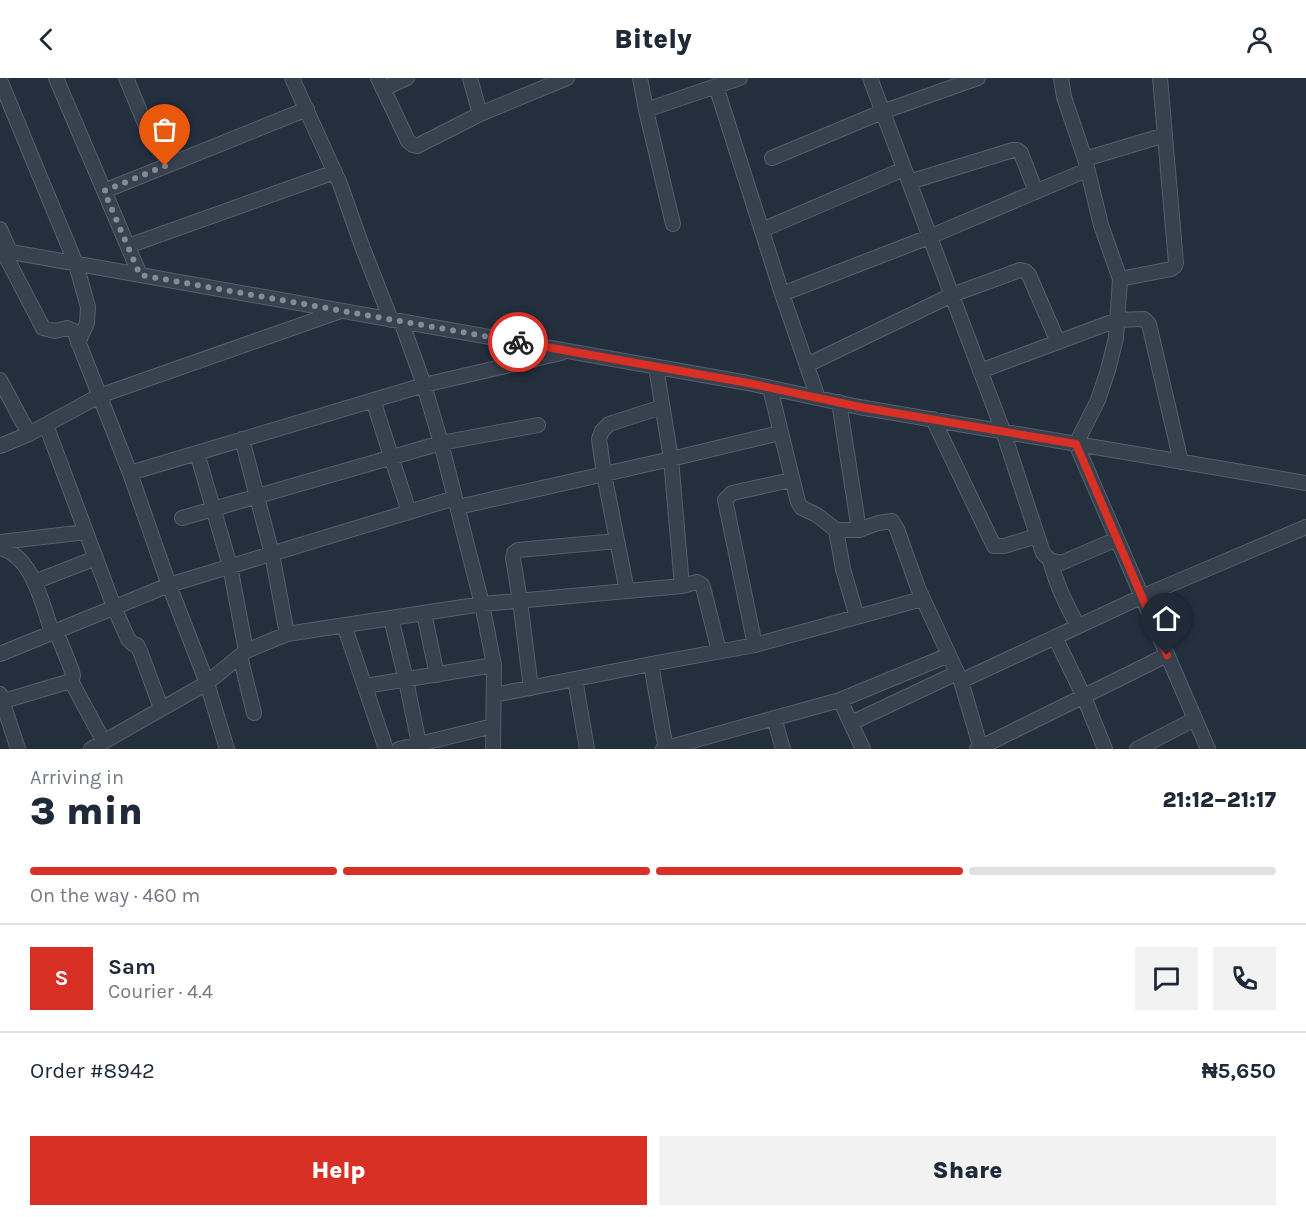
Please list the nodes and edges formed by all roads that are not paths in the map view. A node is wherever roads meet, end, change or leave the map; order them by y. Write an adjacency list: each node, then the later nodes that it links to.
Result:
1 (56, 78): 27 (street)
2 (126, 78): 21 (street)
3 (292, 78): 17 (street)
4 (407, 78): 15 (street)
5 (470, 78): 20 (street)
6 (567, 78): 16 (street)
7 (640, 78): 18 (street)
8 (740, 78): 14 (street)
9 (870, 78): 19 (street)
10 (978, 78): 19 (street)
11 (1061, 78): 24 (street)
12 (1160, 78): 22 (street)
13 (0, 80): 35 (street)
14 (721, 82): 18 (street); 31 (street)
15 (381, 83): 20 (street)
16 (532, 85): 20 (street)
17 (307, 109): 25 (street); 27 (street)
18 (646, 110): 29 (street)
19 (882, 112): 23 (street); 26 (street)
20 (480, 114)
21 (149, 133)
22 (1165, 135): 24 (street); 37 (street)
23 (772, 158)
24 (1086, 165): 28 (street); 37 (street)
25 (335, 172): 33 (street); 42 (street)
26 (906, 175): 28 (street); 31 (street); 32 (street)
27 (104, 191): 33 (street)
28 (1035, 192): 32 (street)
29 (673, 224)
30 (0, 229): 34 (street)
31 (762, 230): 38 (street)
32 (929, 237): 38 (street); 39 (street)
33 (128, 246): 36 (street)
34 (4, 251): 35 (street); 44 (street)
35 (76, 264): 36 (street); 44 (street)
36 (140, 275): 40 (street)
37 (1120, 279): 41 (street)
38 (782, 294): 46 (street)
39 (952, 295): 43 (street); 46 (street); 48 (street)
40 (340, 311): 42 (street); 52 (street)
41 (1117, 320): 43 (street); 65 (street); 70 (street)
42 (396, 321): 45 (street); 50 (street)
43 (1058, 342): 48 (street)
44 (78, 343): 52 (street)
45 (569, 351): 47 (street); 50 (street)
46 (807, 365): 53 (street)
47 (656, 367): 51 (street); 56 (street)
48 (980, 371): 60 (street)
49 (0, 380): 62 (street)
50 (423, 385): 54 (street); 64 (street)
51 (770, 388): 53 (street); 61 (street)
52 (99, 396): 58 (street); 71 (street)
53 (818, 398): 55 (street)
54 (373, 400): 63 (street); 68 (street)
55 (839, 402): 57 (street); 82 (street)
56 (662, 406): 69 (street); 72 (street)
57 (933, 419): 60 (street); 84 (street)
58 (46, 425): 62 (street); 83 (street)
59 (538, 425): 64 (street)
60 (1003, 431): 65 (street); 84 (street)
61 (780, 433): 69 (street); 73 (street)
62 (29, 434): 66 (street)
63 (242, 439): 67 (street); 75 (street)
64 (441, 443): 68 (street); 76 (street)
65 (1076, 444): 70 (street); 85 (street)
66 (0, 446)
67 (197, 453): 71 (street); 77 (street)
68 (391, 457): 75 (street); 78 (street)
69 (671, 459): 72 (street); 95 (street)
70 (1181, 462): 74 (street)
71 (130, 473): 94 (street)
72 (604, 474): 76 (street); 86 (street)
73 (791, 480): 81 (street); 110 (street)
74 (1306, 483)
75 (257, 496): 77 (street); 89 (street)
76 (457, 502): 78 (street); 100 (street)
77 (213, 508): 79 (street); 92 (street)
78 (409, 512): 89 (street)
79 (182, 518)
80 (1306, 527): 97 (street)
81 (836, 530): 82 (street); 103 (street)
82 (859, 530): 98 (street)
83 (86, 532): 87 (street); 90 (street)
84 (1037, 536): 91 (street)
85 (1117, 539): 91 (street); 97 (street)
86 (617, 541): 96 (street); 99 (street)
87 (0, 542)
88 (0, 548): 93 (street)
89 (272, 554): 92 (street); 108 (street)
90 (96, 558): 93 (street); 101 (street)
91 (1050, 560): 106 (street)
92 (230, 566): 94 (street); 113 (street)
93 (34, 582): 107 (street)
94 (169, 585): 101 (street); 123 (street)
95 (682, 586): 96 (street); 111 (street)
96 (627, 591): 99 (street)
97 (1142, 597): 106 (street); 115 (street)
98 (922, 599): 103 (street); 114 (street)
99 (520, 601): 100 (street); 125 (street)
100 (482, 604): 102 (street); 117 (street)
101 (114, 607): 107 (street); 130 (street)
102 (424, 613): 104 (street); 118 (street)
103 (857, 617): 110 (street)
104 (391, 618): 105 (street); 121 (street)
105 (344, 625): 108 (street); 124 (street)
106 (1078, 626): 109 (street)
107 (54, 632): 112 (street); 122 (street)
108 (287, 634): 113 (street)
109 (1055, 637): 119 (street); 127 (street)
110 (755, 645): 111 (street)
111 (719, 651): 116 (street)
112 (0, 654)
113 (243, 654): 123 (street); 131 (street)
114 (948, 655): 119 (street); 129 (street)
115 (1167, 655): 127 (street); 133 (street)
116 (651, 664): 120 (street); 146 (street)
117 (494, 665): 118 (street); 126 (street)
118 (437, 675): 121 (street)
119 (959, 677): 134 (street); 138 (street)
120 (574, 679): 125 (street); 145 (street)
121 (406, 680): 124 (street); 137 (street)
122 (70, 681): 128 (street); 136 (street)
123 (207, 683): 130 (street); 141 (street)
124 (365, 686): 142 (street)
125 (531, 688): 126 (street)
126 (494, 695): 135 (street)
127 (1084, 697): 138 (street); 149 (street)
128 (1, 699): 139 (street)
129 (840, 700): 132 (street); 134 (street)
130 (161, 708): 136 (street)
131 (254, 713)
132 (774, 718): 146 (street); 147 (street)
133 (1195, 719): 150 (street); 151 (street)
134 (851, 723): 148 (street)
135 (493, 726): 137 (street); 144 (street)
136 (104, 742): 140 (street)
137 (418, 744): 143 (street)
138 (980, 748)
139 (18, 749)
140 (91, 749)
141 (227, 749)
142 (386, 749)
143 (399, 749)
144 (494, 749)
145 (587, 749)
146 (665, 749)
147 (783, 749)
148 (863, 749)
149 (1105, 749)
150 (1137, 749)
151 (1208, 749)

